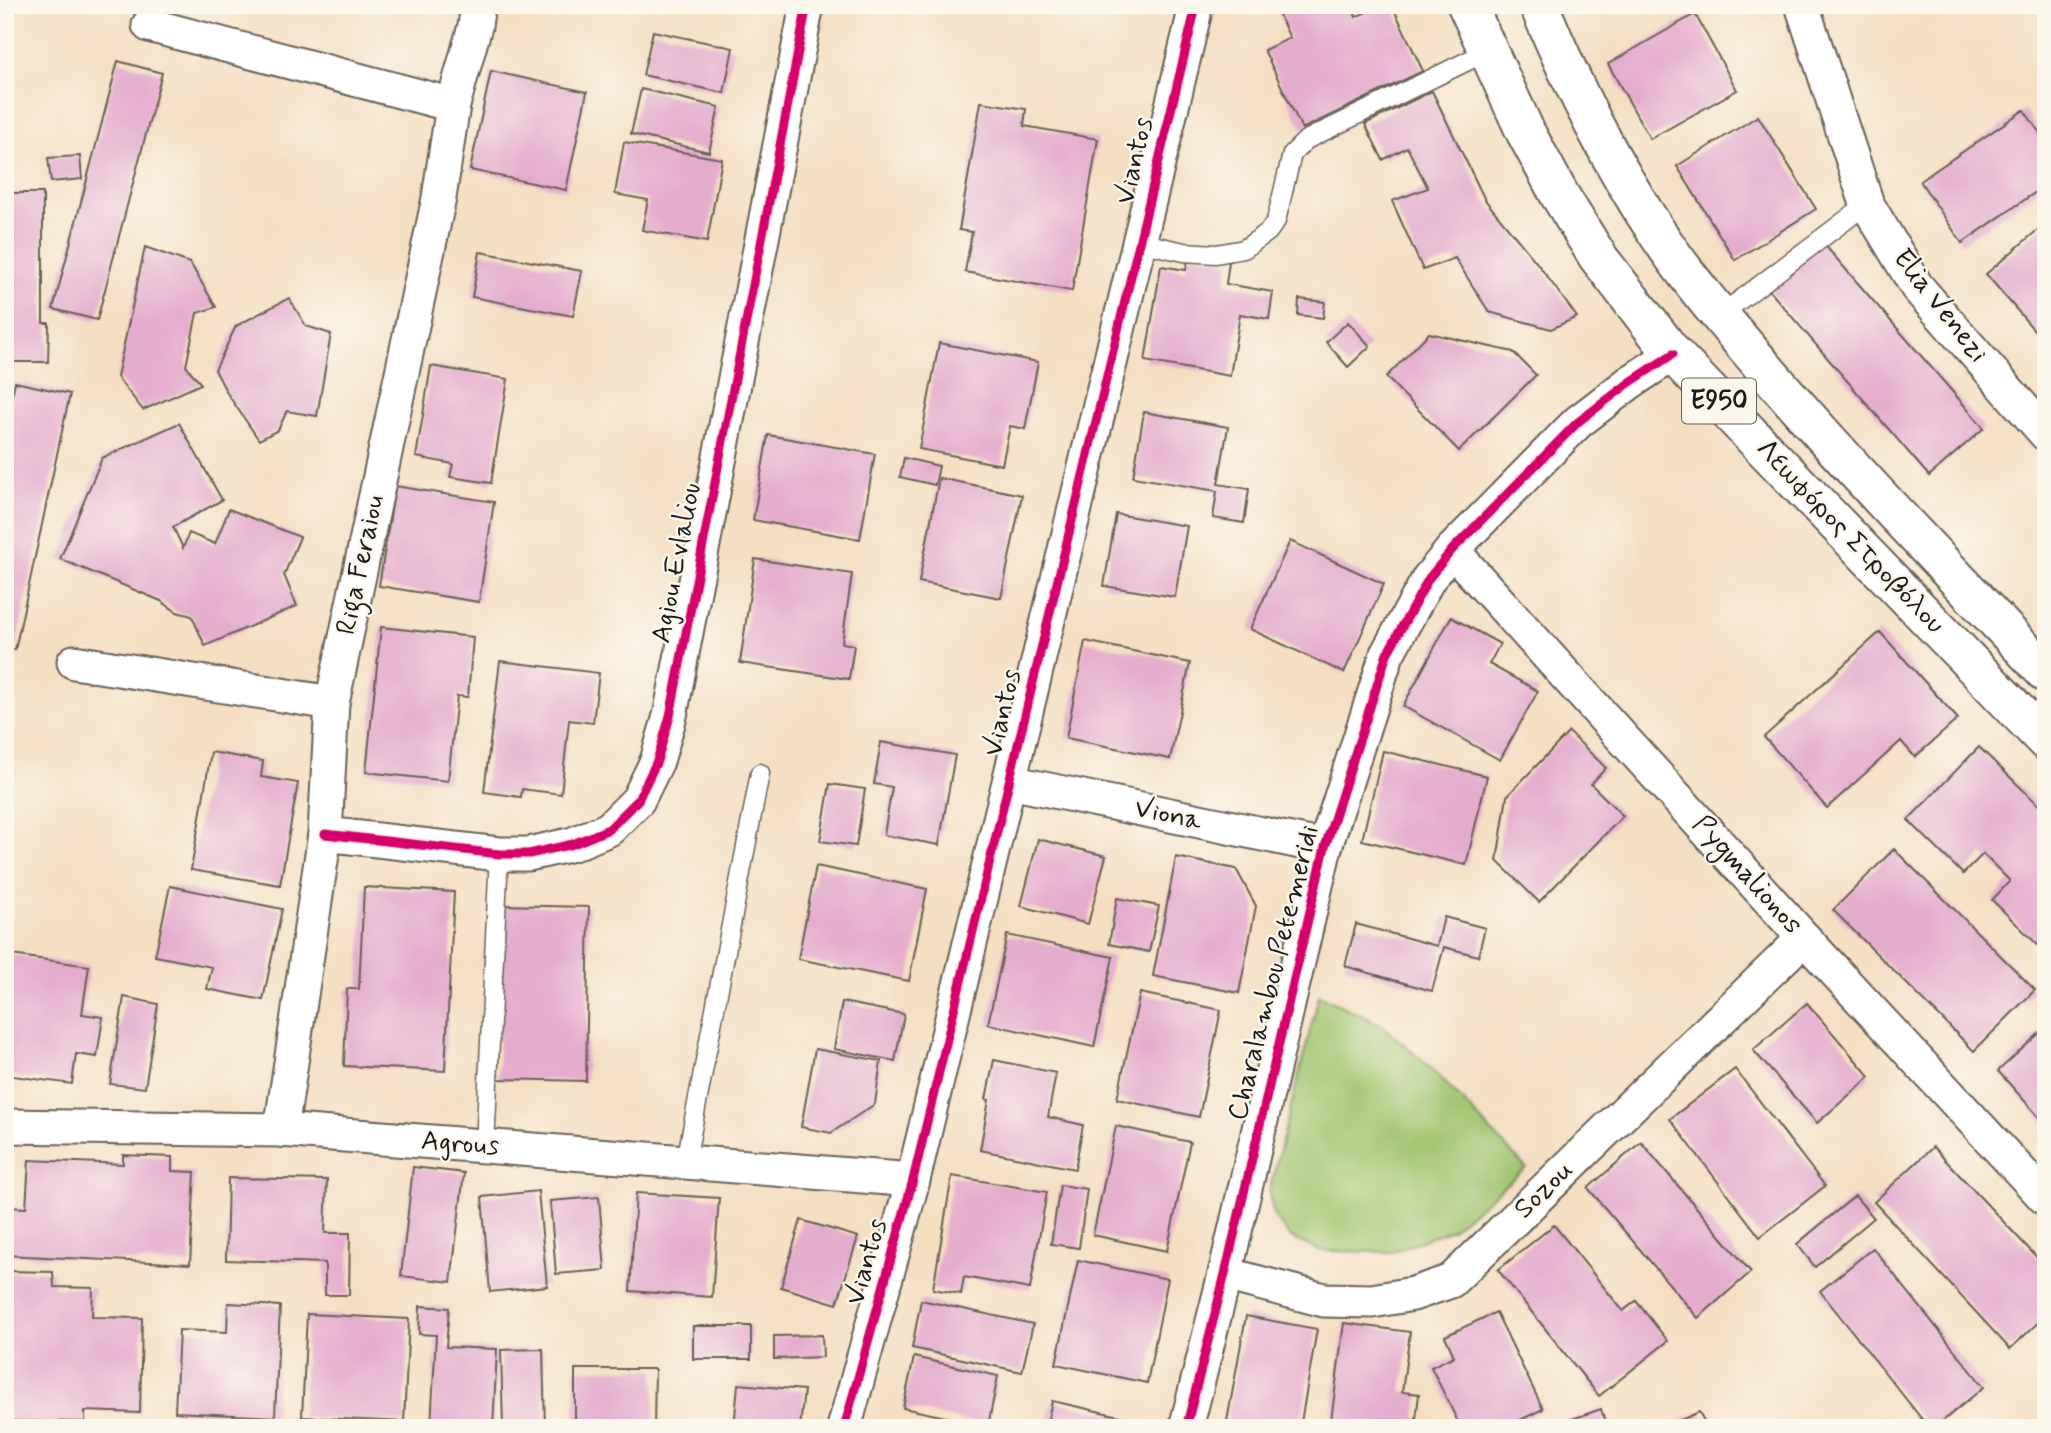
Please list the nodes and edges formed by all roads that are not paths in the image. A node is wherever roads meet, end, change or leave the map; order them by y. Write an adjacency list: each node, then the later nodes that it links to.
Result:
1 (478, 5): 9 (street, Riga Feraiou)
2 (807, 5): 24 (street, Agiou Evlaliou)
3 (1193, 5): 11 (street, Viantos)
4 (1467, 5): 8 (main road, Λεωφόρος Στροβόλου / E950)
5 (1539, 5): 12 (main road, Λεωφόρος Στροβόλου / E950)
6 (1802, 5): 10 (street, Elia Venezi)
7 (149, 25): 9 (street)
8 (1488, 51): 11 (lane); 13 (main road, Λεωφόρος Στροβόλου / E950)
9 (453, 105): 18 (street, Riga Feraiou)
10 (1867, 204): 12 (lane); 14 (street, Elia Venezi)
11 (1139, 242): 21 (street, Viantos)
12 (1719, 316): 17 (main road, Λεωφόρος Στροβόλου / E950)
13 (1673, 354): 15 (street, Charalambou Petemeridi); 19 (main road, Λεωφόρος Στροβόλου / E950)
14 (2046, 434)
15 (1452, 550): 23 (street, Charalambou Petemeridi); 25 (street, Pygmalionos)
16 (75, 662): 18 (street)
17 (2046, 673)
18 (332, 703): 22 (street, Riga Feraiou)
19 (2046, 741)
20 (760, 773): 29 (lane)
21 (1010, 782): 23 (street, Viona); 30 (street, Viantos)
22 (325, 834): 24 (street, Agiou Evlaliou); 27 (street, Riga Feraiou)
23 (1325, 847): 32 (street, Charalambou Petemeridi)
24 (499, 854): 28 (lane)
25 (1804, 938): 31 (street, Pygmalionos); 32 (street, Sozou)
26 (5, 1126): 27 (street, Agrous)
27 (281, 1130): 28 (street, Agrous)
28 (485, 1146): 29 (street, Agrous)
29 (686, 1161): 30 (street, Agrous)
30 (913, 1180): 33 (street, Viantos)
31 (2046, 1199)
32 (1225, 1274): 34 (street, Charalambou Petemeridi)
33 (844, 1428)
34 (1186, 1428)

